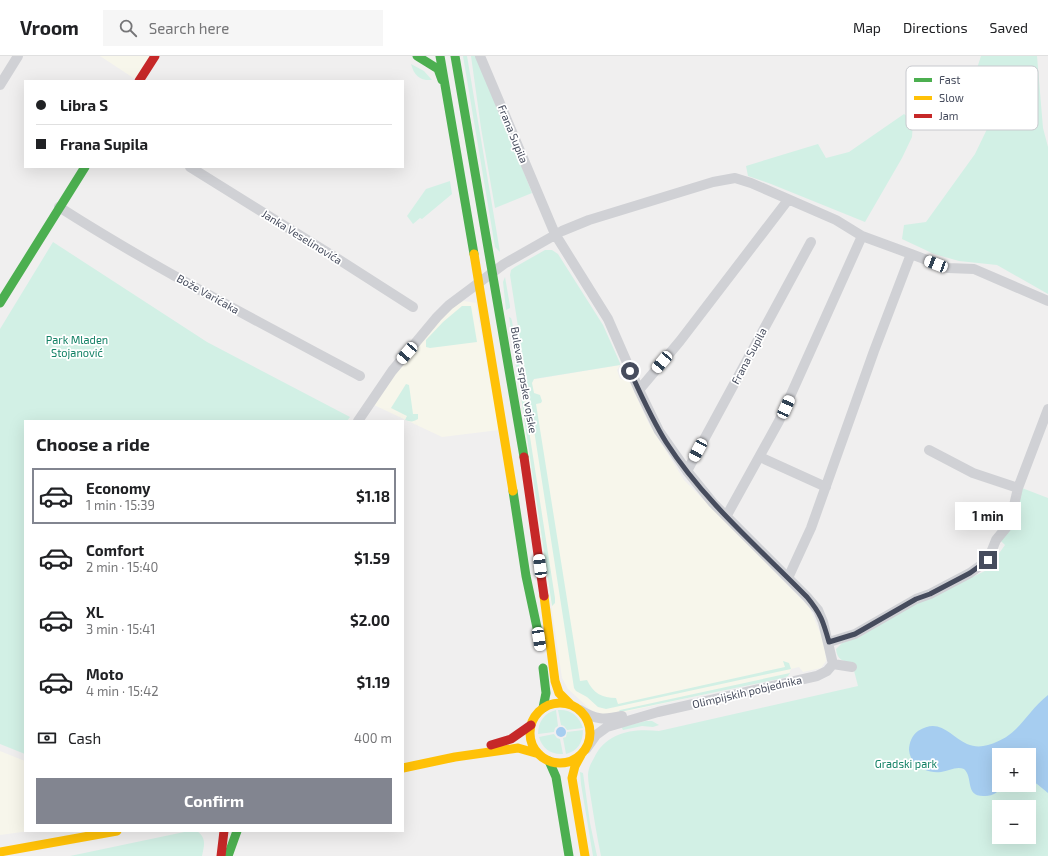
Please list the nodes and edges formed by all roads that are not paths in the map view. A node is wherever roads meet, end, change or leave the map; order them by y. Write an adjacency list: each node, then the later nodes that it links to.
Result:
1 (18, 56): 9 (street)
2 (155, 56): 7 (main road)
3 (417, 56): 8 (main road)
4 (440, 56): 8 (main road)
5 (455, 56): 18 (main road, Bulevar srpske vojske)
6 (480, 56): 14 (street, Frana Supila)
7 (140, 80)
8 (444, 84): 19 (main road)
9 (0, 85)
10 (84, 168): 13 (main road)
11 (192, 168): 22 (street, Janka Veselinovića)
12 (788, 200): 14 (street); 15 (street); 24 (street)
13 (59, 207): 21 (main road); 23 (street, Bože Varićaka)
14 (555, 234): 18 (street); 24 (street, Frana Supila)
15 (862, 236): 17 (street); 28 (street)
16 (811, 242): 29 (street, Frana Supila)
17 (911, 254): 20 (street); 30 (street)
18 (493, 272): 19 (street); 39 (main road, Bulevar srpske vojske)
19 (479, 282): 26 (street); 35 (main road)
20 (1048, 301)
21 (0, 303)
22 (413, 307)
23 (360, 376)
24 (639, 390): 29 (street, Frana Supila)
25 (1048, 409): 31 (street)
26 (359, 420)
27 (929, 450): 31 (street)
28 (760, 456): 30 (street); 32 (street)
29 (687, 470): 32 (street, Frana Supila)
30 (826, 487): 33 (street)
31 (1018, 488): 34 (street)
32 (727, 516): 33 (street, Frana Supila)
33 (788, 578): 34 (street, Frana Supila)
34 (829, 642): 37 (street)
35 (540, 643)
36 (542, 658): 40 (main road)
37 (833, 664): 38 (street); 42 (street, Olimpijskih pobjednika)
38 (852, 667)
39 (570, 704): 40 (main road); 41 (main road, Bulevar srpske vojske)
40 (543, 708): 43 (main road)
41 (580, 710): 42 (street, Olimpijskih pobjednika); 44 (main road, Bulevar srpske vojske)
42 (658, 712): 44 (street, Olimpijskih pobjednika)
43 (531, 724): 45 (main road); 46 (main road)
44 (584, 752): 47 (main road); 57 (main road, Bulevar srpske vojske)
45 (539, 754): 46 (main road); 47 (main road)
46 (455, 757): 48 (main road)
47 (549, 761): 56 (main road)
48 (404, 768)
49 (112, 832): 53 (main road)
50 (223, 832): 54 (main road)
51 (233, 832): 55 (main road)
52 (237, 832): 55 (main road)
53 (0, 852)
54 (220, 856)
55 (227, 856)
56 (568, 856)
57 (585, 856)

